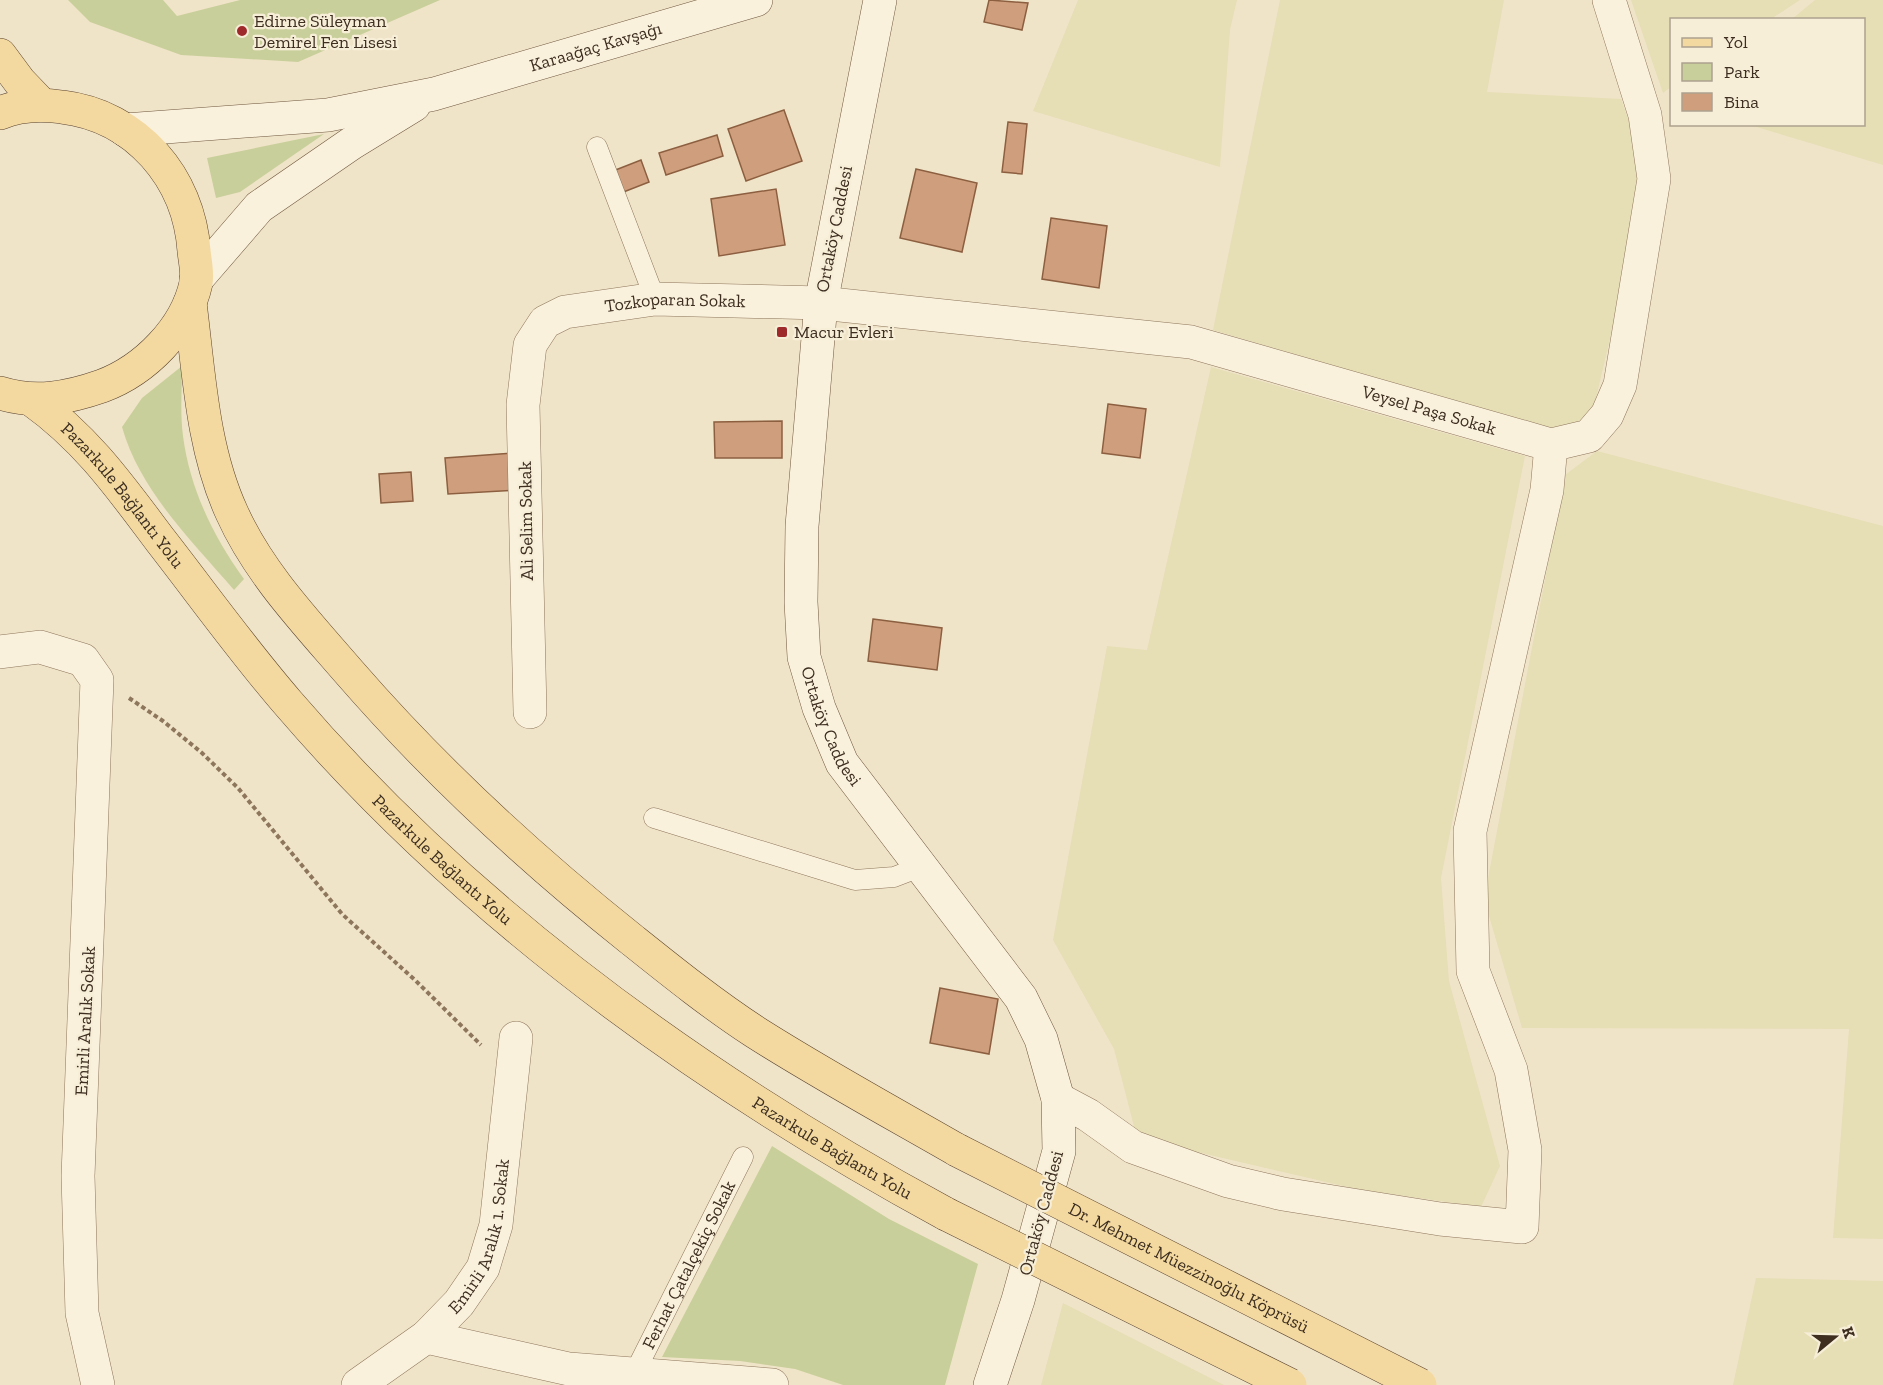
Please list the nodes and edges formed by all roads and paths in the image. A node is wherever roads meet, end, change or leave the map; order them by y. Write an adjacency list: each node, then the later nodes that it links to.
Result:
1 (756, 0): 5 (street, Karaağaç Kavşağı)
2 (880, 0): 12 (street, Ortaköy Caddesi)
3 (1609, 0): 16 (street, Veysel Paşa Sokak)
4 (0, 55): 6 (main road)
5 (434, 94): 8 (street, Karaağaç Kavşağı); 10 (street, Karaağaç Kavşağı)
6 (42, 105): 7 (main road); 8 (main road)
7 (0, 113)
8 (125, 130): 10 (main road)
9 (597, 147): 11 (lane)
10 (193, 291): 15 (main road); 33 (main road, Dr. Mehmet Müezzinoğlu Köprüsü, bridge)
11 (655, 299): 12 (street, Tozkoparan Sokak); 13 (street, Tozkoparan Sokak)
12 (821, 303): 16 (street, Veysel Paşa Sokak); 21 (street, Ortaköy Caddesi)
13 (537, 332): 19 (street, Ali Selim Sokak)
14 (0, 393): 15 (main road)
15 (32, 400): 32 (main road, Pazarkule Bağlantı Yolu, bridge)
16 (1551, 445): 24 (street)
17 (0, 652): 18 (street)
18 (90, 670): 23 (path); 28 (street, Emirli Aralık Sokak)
19 (530, 712)
20 (654, 818): 21 (lane)
21 (920, 867): 24 (street, Ortaköy Caddesi)
22 (516, 1038): 23 (street, Emirli Aralık 1. Sokak)
23 (511, 1075): 26 (street, Emirli Aralık 1. Sokak)
24 (1058, 1099): 31 (street, Ortaköy Caddesi)
25 (742, 1157): 27 (lane, Ferhat Çatalçekiç Sokak)
26 (426, 1337): 27 (street); 29 (street, Emirli Aralık 1. Sokak)
27 (634, 1374): 30 (street)
28 (98, 1385)
29 (358, 1385)
30 (772, 1385)
31 (990, 1385)
32 (1290, 1385)
33 (1420, 1385)

